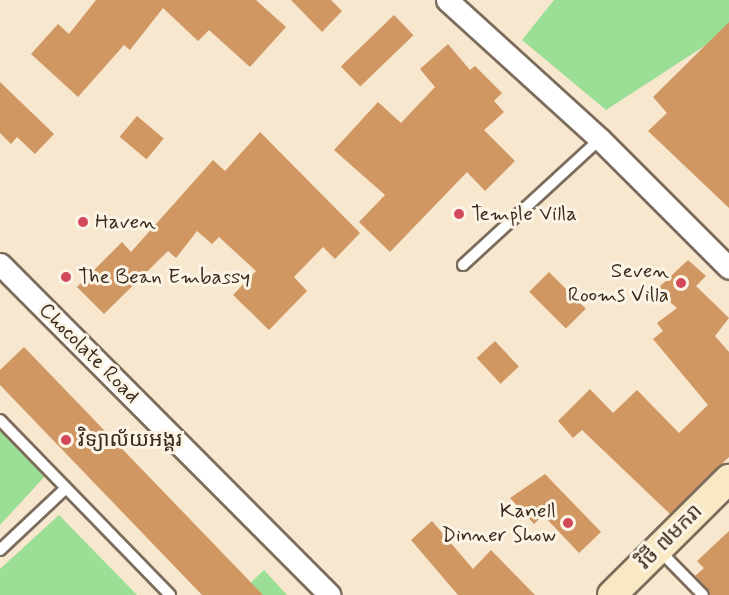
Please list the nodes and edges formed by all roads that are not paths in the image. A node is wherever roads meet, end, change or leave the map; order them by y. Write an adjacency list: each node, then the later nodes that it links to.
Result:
1 (447, 0): 2 (street)
2 (600, 139): 4 (lane); 5 (street)
3 (0, 264): 12 (street, Chocolate Road)
4 (463, 265)
5 (729, 268)
6 (0, 420): 8 (lane)
7 (729, 479): 9 (main road, វិថី ៧មករា)
8 (64, 490): 10 (lane); 11 (lane)
9 (658, 549): 13 (main road, វិថី ៧មករា); 14 (lane)
10 (0, 550)
11 (170, 595)
12 (330, 595)
13 (612, 595)
14 (703, 595)

